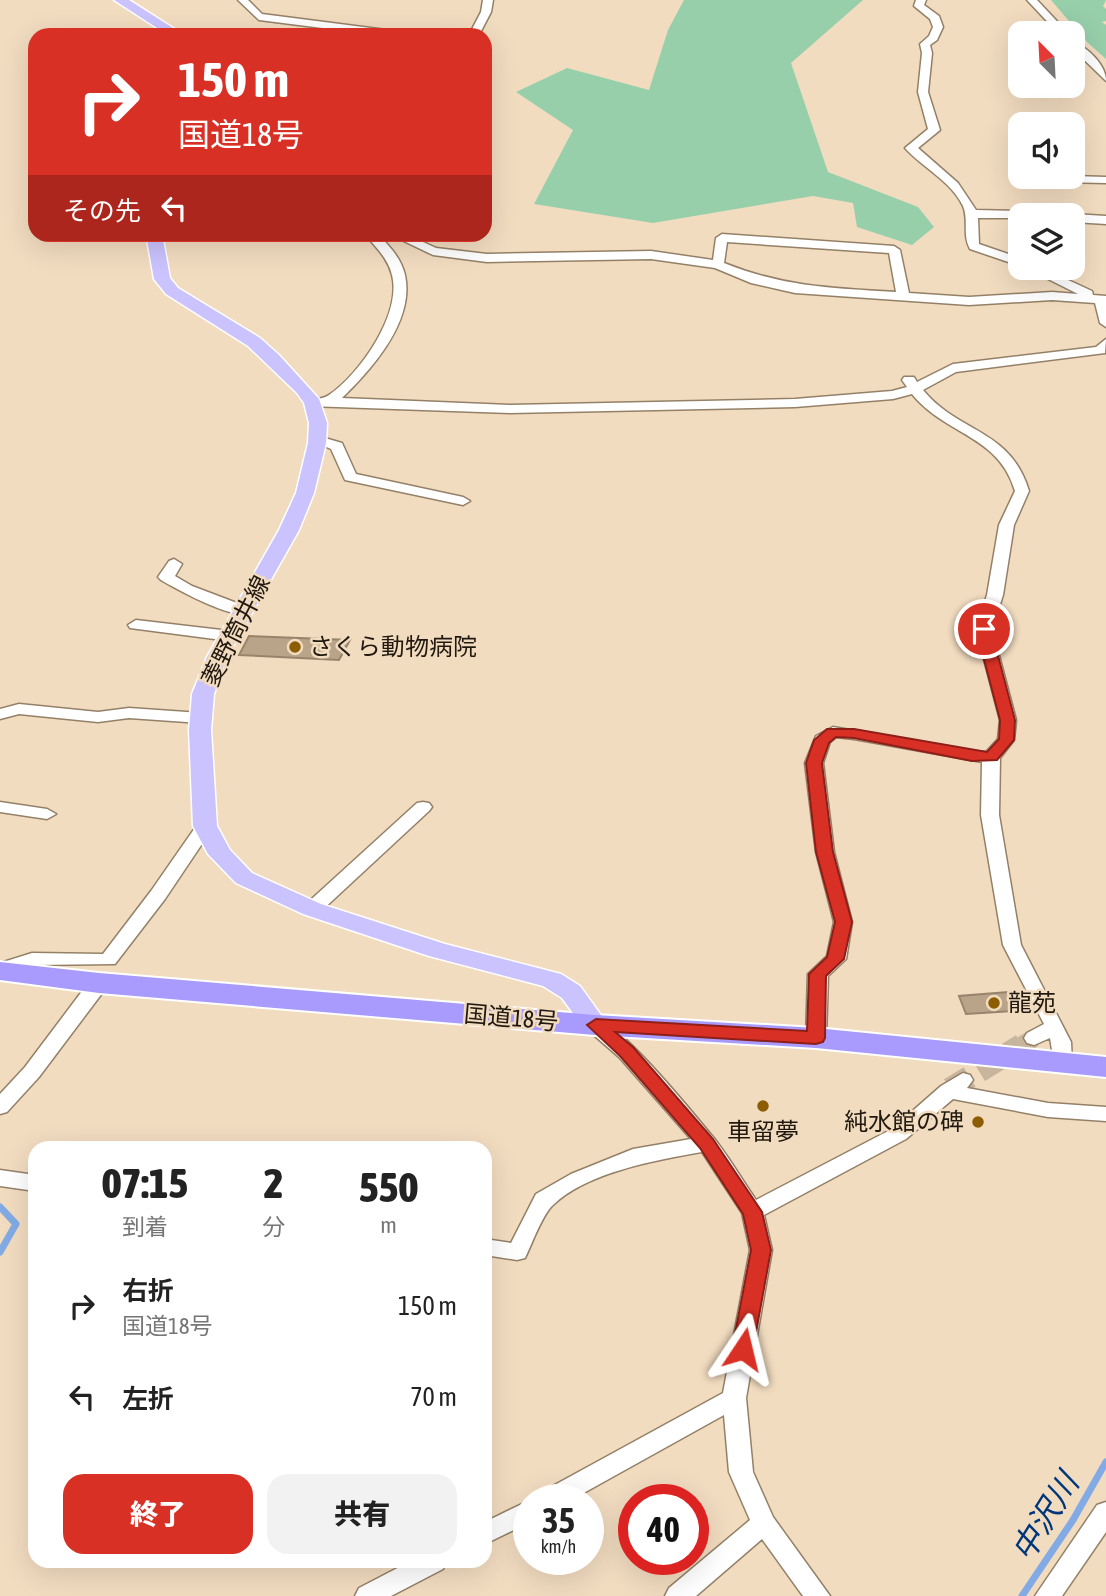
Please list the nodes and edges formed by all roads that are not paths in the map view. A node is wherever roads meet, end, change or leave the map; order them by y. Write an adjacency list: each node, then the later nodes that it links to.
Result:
1 (120, 0): 7 (main road)
2 (243, 0): 8 (street)
3 (488, 0): 9 (street)
4 (921, 0): 14 (street)
5 (1032, 0): 6 (street)
6 (1052, 21)
7 (166, 28)
8 (346, 28)
9 (478, 28)
10 (1085, 55): 11 (street)
11 (1106, 78)
12 (1085, 180): 13 (street)
13 (1106, 180)
14 (971, 214): 15 (street); 21 (street)
15 (1008, 214)
16 (1085, 216): 17 (street)
17 (1106, 220)
18 (155, 242): 29 (main road)
19 (380, 242): 29 (street)
20 (413, 242): 22 (street)
21 (1006, 256)
22 (718, 264): 24 (street); 24 (street)
23 (1059, 280): 25 (street)
24 (903, 297): 25 (street)
25 (1104, 299): 26 (street)
26 (1106, 323)
27 (1106, 342): 28 (street)
28 (912, 384): 29 (street); 38 (street)
29 (322, 402): 30 (main road, 菱野筒井線)
30 (318, 440): 31 (street); 33 (main road, 菱野筒井線)
31 (463, 501)
32 (174, 564): 33 (street)
33 (244, 611): 35 (main road, 菱野筒井線)
34 (136, 625): 35 (street)
35 (230, 636): 37 (main road, 菱野筒井線)
36 (0, 714): 37 (street)
37 (201, 718): 42 (main road, 菱野筒井線)
38 (991, 757): 47 (street); 48 (street)
39 (0, 807): 41 (street)
40 (423, 807): 43 (street)
41 (47, 814)
42 (205, 826): 43 (main road, 菱野筒井線); 44 (street)
43 (312, 909): 46 (main road, 菱野筒井線)
44 (0, 971): 45 (highway, 国道18号)
45 (99, 983): 46 (highway, 国道18号); 52 (street)
46 (596, 1025): 48 (highway, 国道18号); 54 (street)
47 (1055, 1027): 49 (street); 50 (street)
48 (816, 1038): 50 (highway, 国道18号)
49 (1034, 1038)
50 (1062, 1063): 51 (highway, 国道18号)
51 (1106, 1067)
52 (0, 1107)
53 (1106, 1114): 57 (street)
54 (707, 1144): 57 (street); 58 (street)
55 (0, 1178): 56 (street)
56 (28, 1182)
57 (752, 1212): 59 (street)
58 (492, 1248)
59 (734, 1398): 60 (street); 63 (street)
60 (578, 1484)
61 (1106, 1512): 69 (street)
62 (513, 1519): 64 (street)
63 (764, 1523): 67 (street); 68 (street)
64 (492, 1530)
65 (421, 1568): 66 (street)
66 (368, 1596)
67 (678, 1596)
68 (817, 1596)
69 (1048, 1596)

